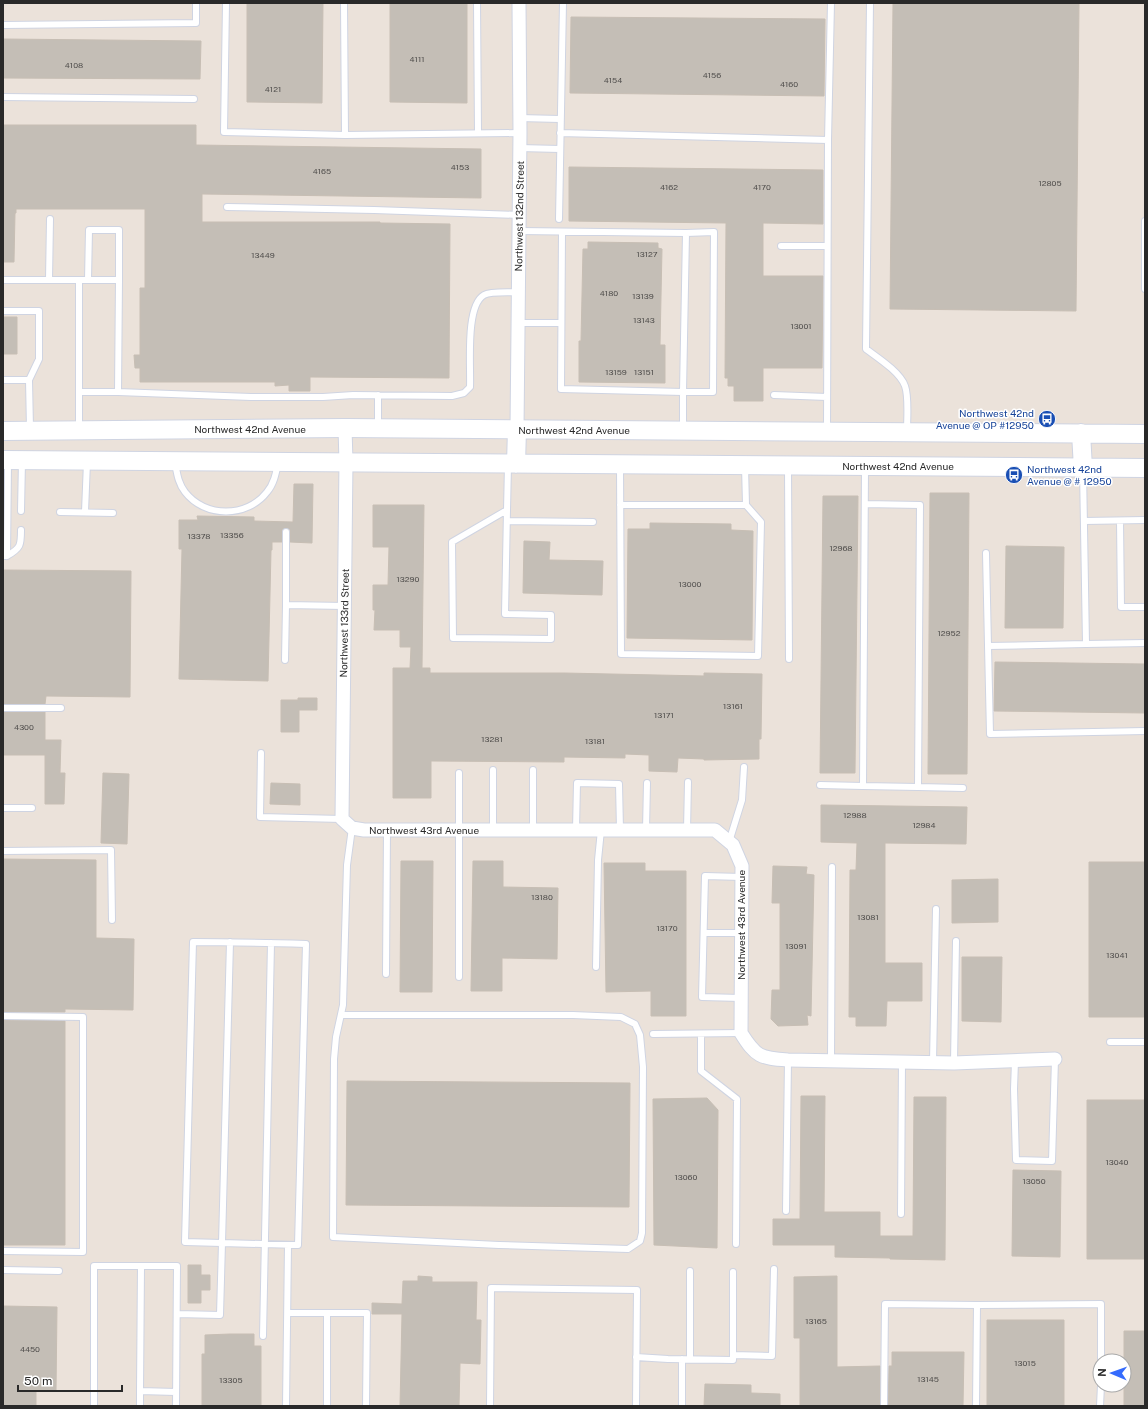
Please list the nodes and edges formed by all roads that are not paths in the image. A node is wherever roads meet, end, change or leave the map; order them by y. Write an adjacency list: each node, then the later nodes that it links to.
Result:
1 (196, 3): 9 (lane)
2 (226, 3): 17 (lane)
3 (344, 3): 17 (lane)
4 (477, 3): 14 (lane)
5 (519, 3): 12 (street, Northwest 132nd Street)
6 (563, 3): 13 (lane)
7 (831, 3): 18 (lane)
8 (870, 3): 57 (lane)
9 (3, 25)
10 (3, 97): 11 (lane)
11 (194, 99)
12 (519, 118): 13 (lane); 15 (street, Northwest 132nd Street)
13 (560, 119): 16 (lane)
14 (478, 133): 15 (lane); 17 (lane)
15 (520, 133): 19 (street, Northwest 132nd Street)
16 (560, 133): 18 (lane); 20 (lane)
17 (345, 135)
18 (828, 140): 30 (lane)
19 (519, 148): 20 (lane); 22 (street, Northwest 132nd Street)
20 (560, 149): 24 (lane)
21 (227, 207): 22 (lane)
22 (519, 215): 26 (street, Northwest 132nd Street)
23 (50, 219): 32 (lane)
24 (559, 219)
25 (1145, 220): 36 (lane)
26 (519, 231): 27 (lane); 37 (street, Northwest 132nd Street)
27 (562, 232): 28 (lane); 40 (lane)
28 (686, 233): 45 (lane); 45 (lane)
29 (781, 246): 30 (lane)
30 (827, 246): 48 (lane)
31 (3, 280): 32 (lane)
32 (49, 280): 33 (lane)
33 (79, 280): 34 (lane); 43 (lane)
34 (88, 280): 35 (lane); 35 (lane)
35 (119, 280): 44 (lane)
36 (1145, 289)
37 (518, 292): 39 (street, Northwest 132nd Street); 46 (lane)
38 (3, 311): 42 (lane)
39 (518, 323): 40 (lane); 51 (street, Northwest 132nd Street)
40 (561, 323): 45 (lane)
41 (3, 380): 42 (lane)
42 (28, 380): 53 (lane)
43 (79, 392): 44 (lane); 54 (lane)
44 (118, 392): 46 (lane)
45 (683, 392): 55 (lane)
46 (378, 395): 50 (lane)
47 (774, 395): 48 (lane)
48 (827, 397): 56 (lane)
49 (345, 428): 50 (main road, Northwest 42nd Avenue); 54 (main road, Northwest 42nd Avenue); 64 (street, Northwest 133rd Street)
50 (378, 428): 51 (main road, Northwest 42nd Avenue)
51 (516, 429): 55 (main road, Northwest 42nd Avenue); 65 (main road)
52 (3, 430): 53 (main road, Northwest 42nd Avenue)
53 (30, 430): 54 (main road, Northwest 42nd Avenue)
54 (79, 430)
55 (683, 431): 56 (main road, Northwest 42nd Avenue)
56 (827, 432): 57 (main road, Northwest 42nd Avenue)
57 (907, 432): 58 (main road, Northwest 42nd Avenue)
58 (1081, 433): 59 (main road, Northwest 42nd Avenue); 70 (main road)
59 (1145, 434)
60 (11, 460): 61 (main road, Northwest 42nd Avenue); 72 (lane); 78 (lane)
61 (87, 461): 62 (main road, Northwest 42nd Avenue); 80 (lane)
62 (175, 461): 63 (main road, Northwest 42nd Avenue); 63 (lane)
63 (278, 462): 64 (main road, Northwest 42nd Avenue)
64 (346, 462): 65 (main road, Northwest 42nd Avenue); 93 (street, Northwest 133rd Street)
65 (512, 464): 66 (main road, Northwest 42nd Avenue); 77 (lane)
66 (620, 465): 67 (main road, Northwest 42nd Avenue); 76 (lane)
67 (745, 465): 68 (main road, Northwest 42nd Avenue); 74 (lane)
68 (788, 466): 69 (main road, Northwest 42nd Avenue); 98 (lane)
69 (865, 466): 70 (main road, Northwest 42nd Avenue); 75 (lane)
70 (1083, 468): 71 (main road, Northwest 42nd Avenue); 84 (lane)
71 (1145, 468)
72 (5, 480): 73 (lane)
73 (5, 501): 89 (lane)
74 (746, 504): 76 (lane); 76 (lane)
75 (865, 504): 111 (lane); 112 (lane)
76 (620, 505)
77 (507, 510): 83 (lane); 83 (lane)
78 (21, 511)
79 (60, 512): 80 (lane)
80 (85, 512): 81 (lane)
81 (113, 512)
82 (1145, 520): 85 (lane)
83 (507, 521): 86 (lane)
84 (1084, 521): 85 (lane); 96 (lane)
85 (1120, 521): 94 (lane)
86 (593, 522)
87 (21, 530): 91 (lane)
88 (286, 532): 92 (lane)
89 (5, 536): 91 (lane)
90 (986, 553): 97 (lane)
91 (5, 556)
92 (286, 605): 93 (lane); 99 (lane)
93 (345, 606): 116 (street, Northwest 133rd Street)
94 (1145, 607)
95 (1145, 643): 96 (lane)
96 (1086, 644): 97 (lane)
97 (988, 646): 102 (lane)
98 (789, 659)
99 (285, 660)
100 (3, 708): 101 (lane)
101 (61, 708)
102 (1145, 731)
103 (261, 753): 116 (lane)
104 (744, 767): 127 (lane)
105 (493, 770): 120 (lane)
106 (533, 770): 121 (lane)
107 (459, 773): 119 (lane)
108 (647, 782): 125 (lane)
109 (688, 782): 126 (lane)
110 (820, 785): 111 (lane)
111 (863, 786): 112 (lane)
112 (918, 787): 113 (lane)
113 (963, 788)
114 (3, 808): 115 (lane)
115 (32, 808)
116 (342, 818): 117 (street)
117 (352, 828): 118 (street, Northwest 43rd Avenue); 142 (lane)
118 (387, 830): 119 (street, Northwest 43rd Avenue); 139 (lane)
119 (460, 830): 120 (street, Northwest 43rd Avenue); 140 (lane)
120 (493, 830): 121 (street, Northwest 43rd Avenue)
121 (533, 830): 122 (street, Northwest 43rd Avenue)
122 (576, 830): 123 (street, Northwest 43rd Avenue); 124 (lane)
123 (601, 830): 124 (street, Northwest 43rd Avenue); 138 (lane)
124 (620, 830): 125 (street, Northwest 43rd Avenue)
125 (646, 830): 126 (street, Northwest 43rd Avenue)
126 (688, 830): 127 (street, Northwest 43rd Avenue)
127 (729, 842): 130 (street, Northwest 43rd Avenue)
128 (3, 851): 132 (lane)
129 (832, 867): 150 (lane)
130 (742, 877): 133 (lane); 134 (street, Northwest 43rd Avenue)
131 (936, 909): 154 (lane)
132 (112, 920)
133 (704, 933): 134 (lane); 141 (lane)
134 (741, 934): 141 (street, Northwest 43rd Avenue)
135 (956, 941): 155 (lane)
136 (230, 942): 137 (lane); 158 (lane); 158 (lane)
137 (271, 943): 159 (lane); 161 (lane)
138 (596, 967)
139 (386, 974)
140 (459, 977)
141 (741, 998): 144 (street, Northwest 43rd Avenue)
142 (341, 1015): 142 (lane)
143 (3, 1016): 162 (lane)
144 (741, 1033): 146 (lane); 149 (street)
145 (653, 1034): 146 (lane)
146 (701, 1034): 160 (lane)
147 (1110, 1042): 148 (lane)
148 (1145, 1042)
149 (788, 1060): 150 (street); 156 (lane)
150 (831, 1060): 152 (street)
151 (1055, 1060): 153 (street); 153 (lane)
152 (902, 1061): 154 (street); 157 (lane)
153 (1015, 1061): 155 (street)
154 (933, 1062): 155 (street)
155 (954, 1063)
156 (786, 1211)
157 (901, 1214)
158 (222, 1243): 159 (lane); 172 (lane)
159 (264, 1244): 161 (lane); 173 (lane)
160 (736, 1244)
161 (288, 1245): 170 (lane)
162 (3, 1252)
163 (141, 1266): 172 (lane); 179 (lane); 182 (lane)
164 (774, 1269): 175 (lane)
165 (3, 1270): 166 (lane)
166 (59, 1271)
167 (690, 1271): 178 (lane)
168 (733, 1272): 175 (lane)
169 (977, 1304): 174 (lane); 191 (lane); 192 (lane)
170 (288, 1313): 171 (lane); 185 (lane)
171 (327, 1313): 186 (lane); 187 (lane)
172 (177, 1314): 180 (lane)
173 (263, 1336)
174 (1101, 1353)
175 (733, 1355): 178 (lane)
176 (636, 1357): 177 (lane); 188 (lane); 189 (lane)
177 (682, 1359): 178 (lane); 190 (lane)
178 (690, 1359)
179 (140, 1391): 180 (lane); 183 (lane)
180 (176, 1392): 184 (lane)
181 (1100, 1393): 193 (lane)
182 (94, 1406)
183 (140, 1406)
184 (176, 1406)
185 (286, 1406)
186 (326, 1406)
187 (366, 1406)
188 (490, 1406)
189 (636, 1406)
190 (682, 1406)
191 (884, 1406)
192 (976, 1406)
193 (1100, 1406)

